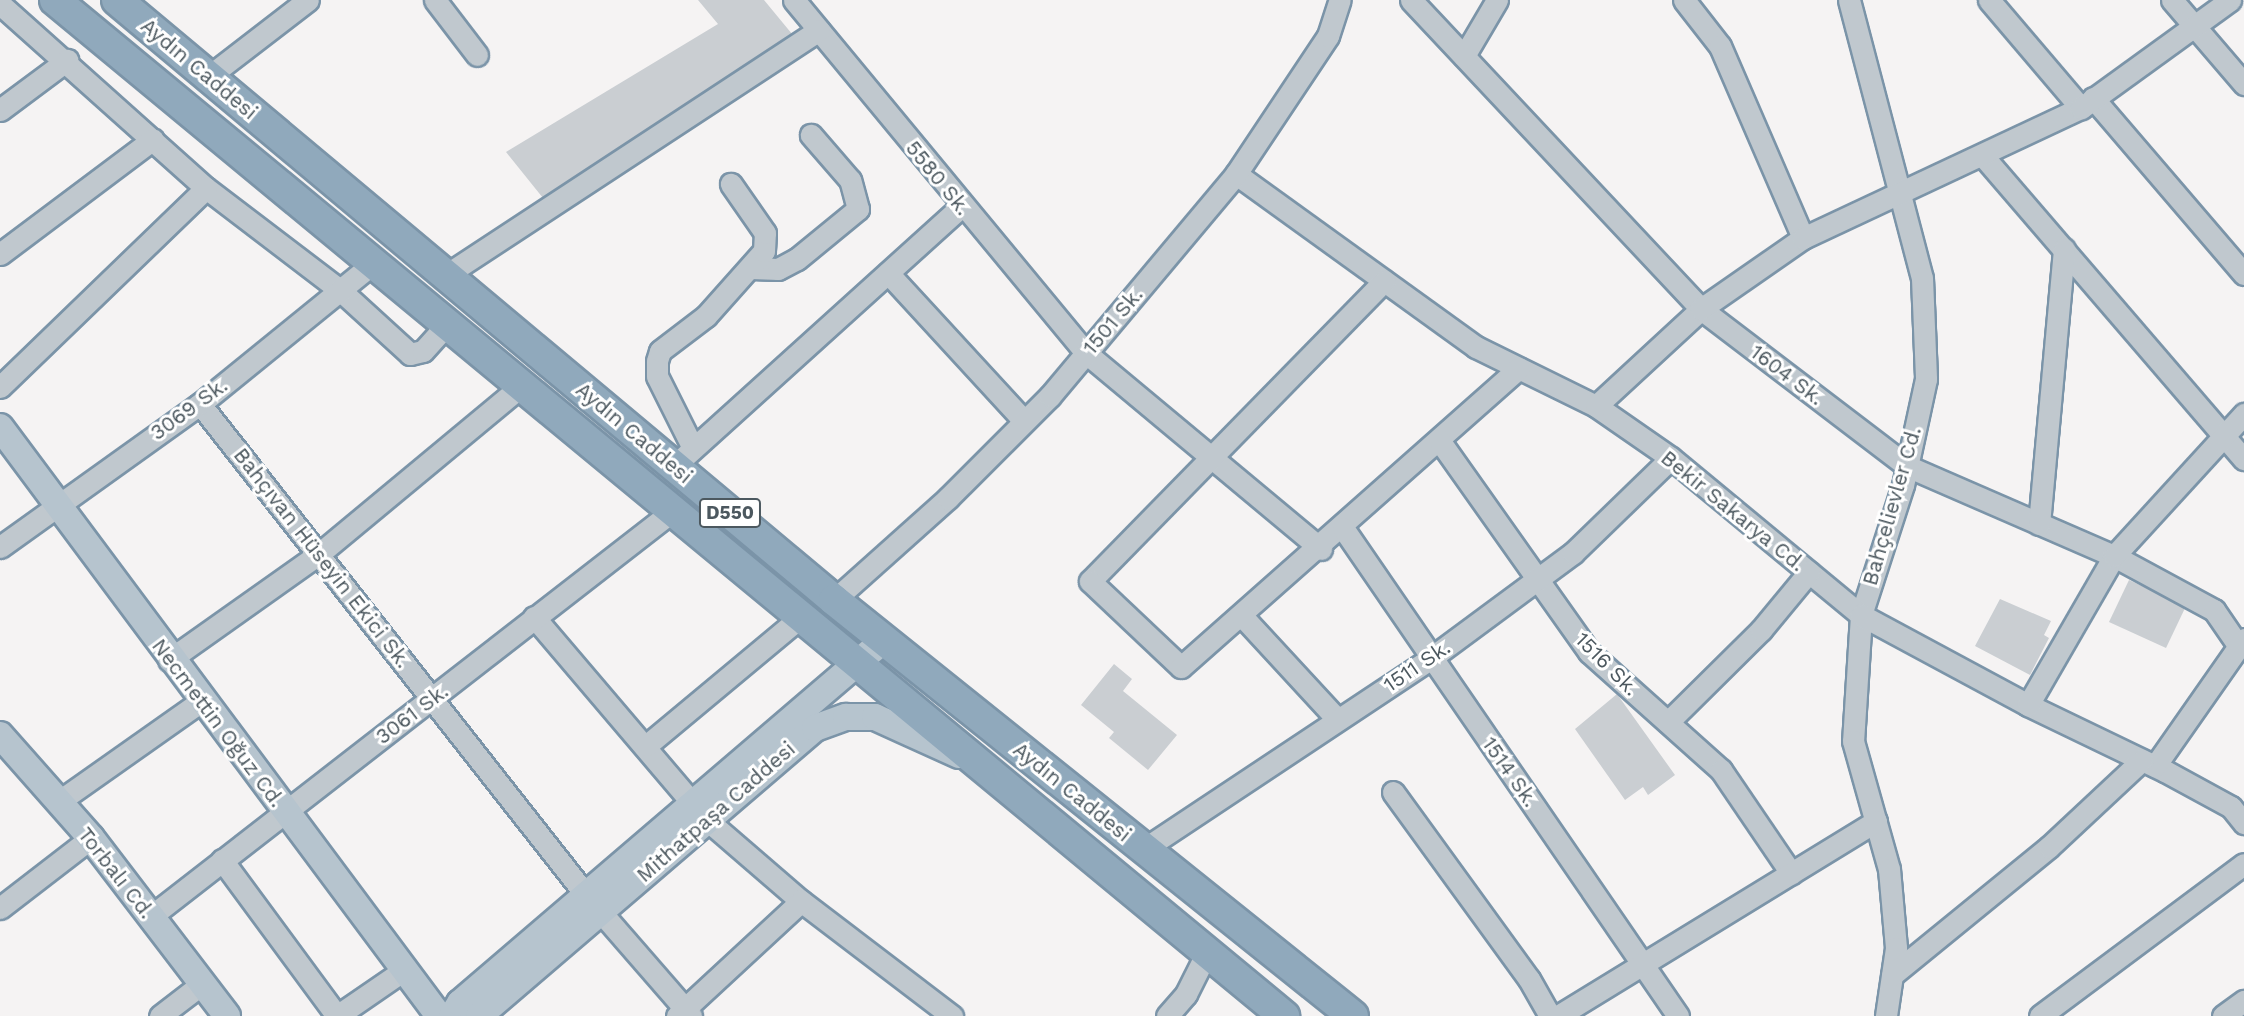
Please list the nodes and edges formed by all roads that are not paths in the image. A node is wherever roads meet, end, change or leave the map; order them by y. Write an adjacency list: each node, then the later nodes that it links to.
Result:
1 (55, 0): 35 (highway, Aydın Caddesi / D550)
2 (307, 0): 20 (street)
3 (435, 0): 17 (street)
4 (794, 0): 16 (street, 5580 Sk.)
5 (1340, 0): 27 (street, 1501 Sk.)
6 (1411, 0): 18 (street, 1604 Sk.)
7 (1497, 0): 18 (street)
8 (1684, 0): 32 (street)
9 (1849, 0): 30 (street, Bahçelievler Cd.)
10 (1989, 0): 22 (street)
11 (2172, 0): 15 (street)
12 (2230, 0): 15 (street)
13 (121, 1): 20 (highway, Aydın Caddesi / D550)
14 (0, 4): 19 (street)
15 (2194, 25): 21 (street); 22 (street)
16 (819, 30): 31 (street, 5580 Sk.); 39 (street)
17 (477, 55)
18 (1464, 56): 42 (street, 1604 Sk.)
19 (67, 60): 23 (street); 25 (street)
20 (208, 77): 39 (highway, Aydın Caddesi / D550)
21 (2244, 84)
22 (2087, 103): 26 (street); 38 (street)
23 (0, 110)
24 (811, 135): 36 (street)
25 (153, 138): 29 (street); 34 (street)
26 (1983, 156): 30 (street); 33 (street)
27 (1236, 174): 40 (street, Bekir Sakarya Cd.); 44 (street, 1501 Sk.)
28 (732, 184): 36 (street)
29 (206, 188): 41 (street); 47 (street)
30 (1900, 197): 32 (street); 59 (street, Bahçelievler Cd.)
31 (961, 207): 37 (street); 44 (street, 5580 Sk.)
32 (1803, 238): 42 (street)
33 (2064, 249): 53 (street); 62 (street)
34 (0, 254)
35 (372, 264): 41 (street, 3069 Sk.); 43 (highway, Aydın Caddesi / D550)
36 (751, 268): 56 (street)
37 (888, 272): 51 (street); 56 (street)
38 (2244, 274)
39 (446, 275): 56 (highway, Aydın Caddesi / D550)
40 (1384, 281): 45 (street, Bekir Sakarya Cd.); 55 (street)
41 (340, 290): 43 (street); 48 (street, 3069 Sk.)
42 (1702, 309): 49 (street); 59 (street, 1604 Sk.)
43 (447, 324): 46 (highway, Aydın Caddesi / D550)
44 (1086, 352): 51 (street, 1501 Sk.); 55 (street, 5580 Sk.)
45 (1519, 368): 49 (street, Bekir Sakarya Cd.); 54 (street)
46 (522, 386): 61 (highway, Aydın Caddesi / D550); 66 (street)
47 (0, 387)
48 (200, 404): 60 (street, 3069 Sk.); 66 (street, Bahçıvan Hüseyin Ekici Sk.)
49 (1596, 406): 57 (street, Bekir Sakarya Cd.)
50 (2244, 414): 53 (street)
51 (1024, 421): 70 (street, 1501 Sk.)
52 (0, 427): 60 (main road, Necmettin Oğuz Cd.)
53 (2223, 433): 58 (street); 67 (street)
54 (1440, 440): 63 (street); 69 (street, 1516 Sk.)
55 (1208, 455): 65 (street, 5580 Sk.); 73 (street)
56 (683, 457): 70 (highway, Aydın Caddesi / D550)
57 (1671, 458): 68 (street, Bekir Sakarya Cd.); 69 (street, 1511 Sk.)
58 (2244, 459)
59 (1907, 466): 62 (street, 1604 Sk.); 71 (street, Bahçelievler Cd.)
60 (57, 501): 64 (street, 3069 Sk.); 78 (main road, Necmettin Oğuz Cd.)
61 (674, 510): 72 (highway, Aydın Caddesi / D550); 74 (street, 3061 Sk.)
62 (2039, 524): 67 (street, 1604 Sk.)
63 (1343, 528): 65 (street); 77 (street, 1514 Sk.)
64 (0, 547)
65 (1321, 549): 73 (street)
66 (320, 553): 78 (street); 80 (street, Bahçıvan Hüseyin Ekici Sk.)
67 (2114, 556): 76 (street, 1604 Sk.); 82 (street)
68 (1809, 572): 71 (street, Bekir Sakarya Cd.); 84 (street)
69 (1535, 581): 77 (street, 1511 Sk.); 84 (street, 1516 Sk.)
70 (834, 600): 75 (highway, Aydın Caddesi / D550)
71 (1861, 615): 82 (street, Bekir Sakarya Cd.); 94 (street, Bahçelievler Cd.)
72 (802, 616): 79 (highway, Aydın Caddesi / D550); 86 (street)
73 (1242, 616): 83 (street)
74 (534, 617): 80 (street, 3061 Sk.); 86 (street)
75 (884, 640): 79 (main road, Mithatpaşa Caddesi); 96 (highway, Aydın Caddesi / D550)
76 (2241, 642): 87 (street)
77 (1431, 659): 83 (street, 1511 Sk.); 105 (street, 1514 Sk.)
78 (169, 660): 81 (main road, Necmettin Oğuz Cd.)
79 (858, 662): 88 (highway, Aydın Caddesi / D550); 93 (main road, Mithatpaşa Caddesi)
80 (433, 699): 92 (street, 3061 Sk.); 101 (street, Bahçıvan Hüseyin Ekici Sk.)
81 (201, 701): 90 (street); 92 (main road, Necmettin Oğuz Cd.)
82 (2028, 705): 87 (street, Bekir Sakarya Cd.)
83 (1337, 719): 96 (street, 1511 Sk.)
84 (1668, 722): 99 (street, 1516 Sk.)
85 (0, 735): 90 (main road, Torbalı Cd.)
86 (647, 745): 93 (street)
87 (2148, 763): 91 (street, Bekir Sakarya Cd.); 107 (street)
88 (985, 767): 93 (main road, Mithatpaşa Caddesi); 104 (highway, Aydın Caddesi / D550)
89 (1393, 792): 120 (street)
90 (58, 802): 95 (main road, Torbalı Cd.)
91 (2240, 808)
92 (284, 810): 97 (street, 3061 Sk.); 106 (main road, Necmettin Oğuz Cd.)
93 (700, 812): 100 (street); 101 (main road, Mithatpaşa Caddesi)
94 (1875, 821): 99 (street); 107 (street, Bahçelievler Cd.)
95 (91, 838): 102 (street); 103 (main road, Torbalı Cd.)
96 (1144, 849): 119 (highway, Aydın Caddesi / D550)
97 (222, 860): 103 (street, 3061 Sk.); 112 (street)
98 (2244, 864): 124 (street)
99 (1791, 873): 105 (street)
100 (801, 901): 109 (street); 116 (street)
101 (594, 903): 109 (street, Bahçıvan Hüseyin Ekici Sk.); 114 (main road, Mithatpaşa Caddesi); 115 (main road, Mithatpaşa Caddesi)
102 (0, 908)
103 (150, 917): 108 (main road, Torbalı Cd.)
104 (1208, 952): 117 (street); 118 (highway, Aydın Caddesi / D550)
105 (1642, 965): 121 (street); 122 (street, 1514 Sk.)
106 (404, 970): 112 (street); 113 (main road, Necmettin Oğuz Cd.)
107 (1892, 975): 123 (street, Bahçelievler Cd.)
108 (203, 983): 110 (street); 111 (main road, Torbalı Cd.)
109 (684, 1014)
110 (160, 1016)
111 (227, 1016)
112 (337, 1016)
113 (439, 1016)
114 (452, 1016)
115 (479, 1016)
116 (952, 1016)
117 (1167, 1016)
118 (1284, 1016)
119 (1353, 1016)
120 (1550, 1016)
121 (1558, 1016)
122 (1678, 1016)
123 (1886, 1016)
124 (2040, 1016)

